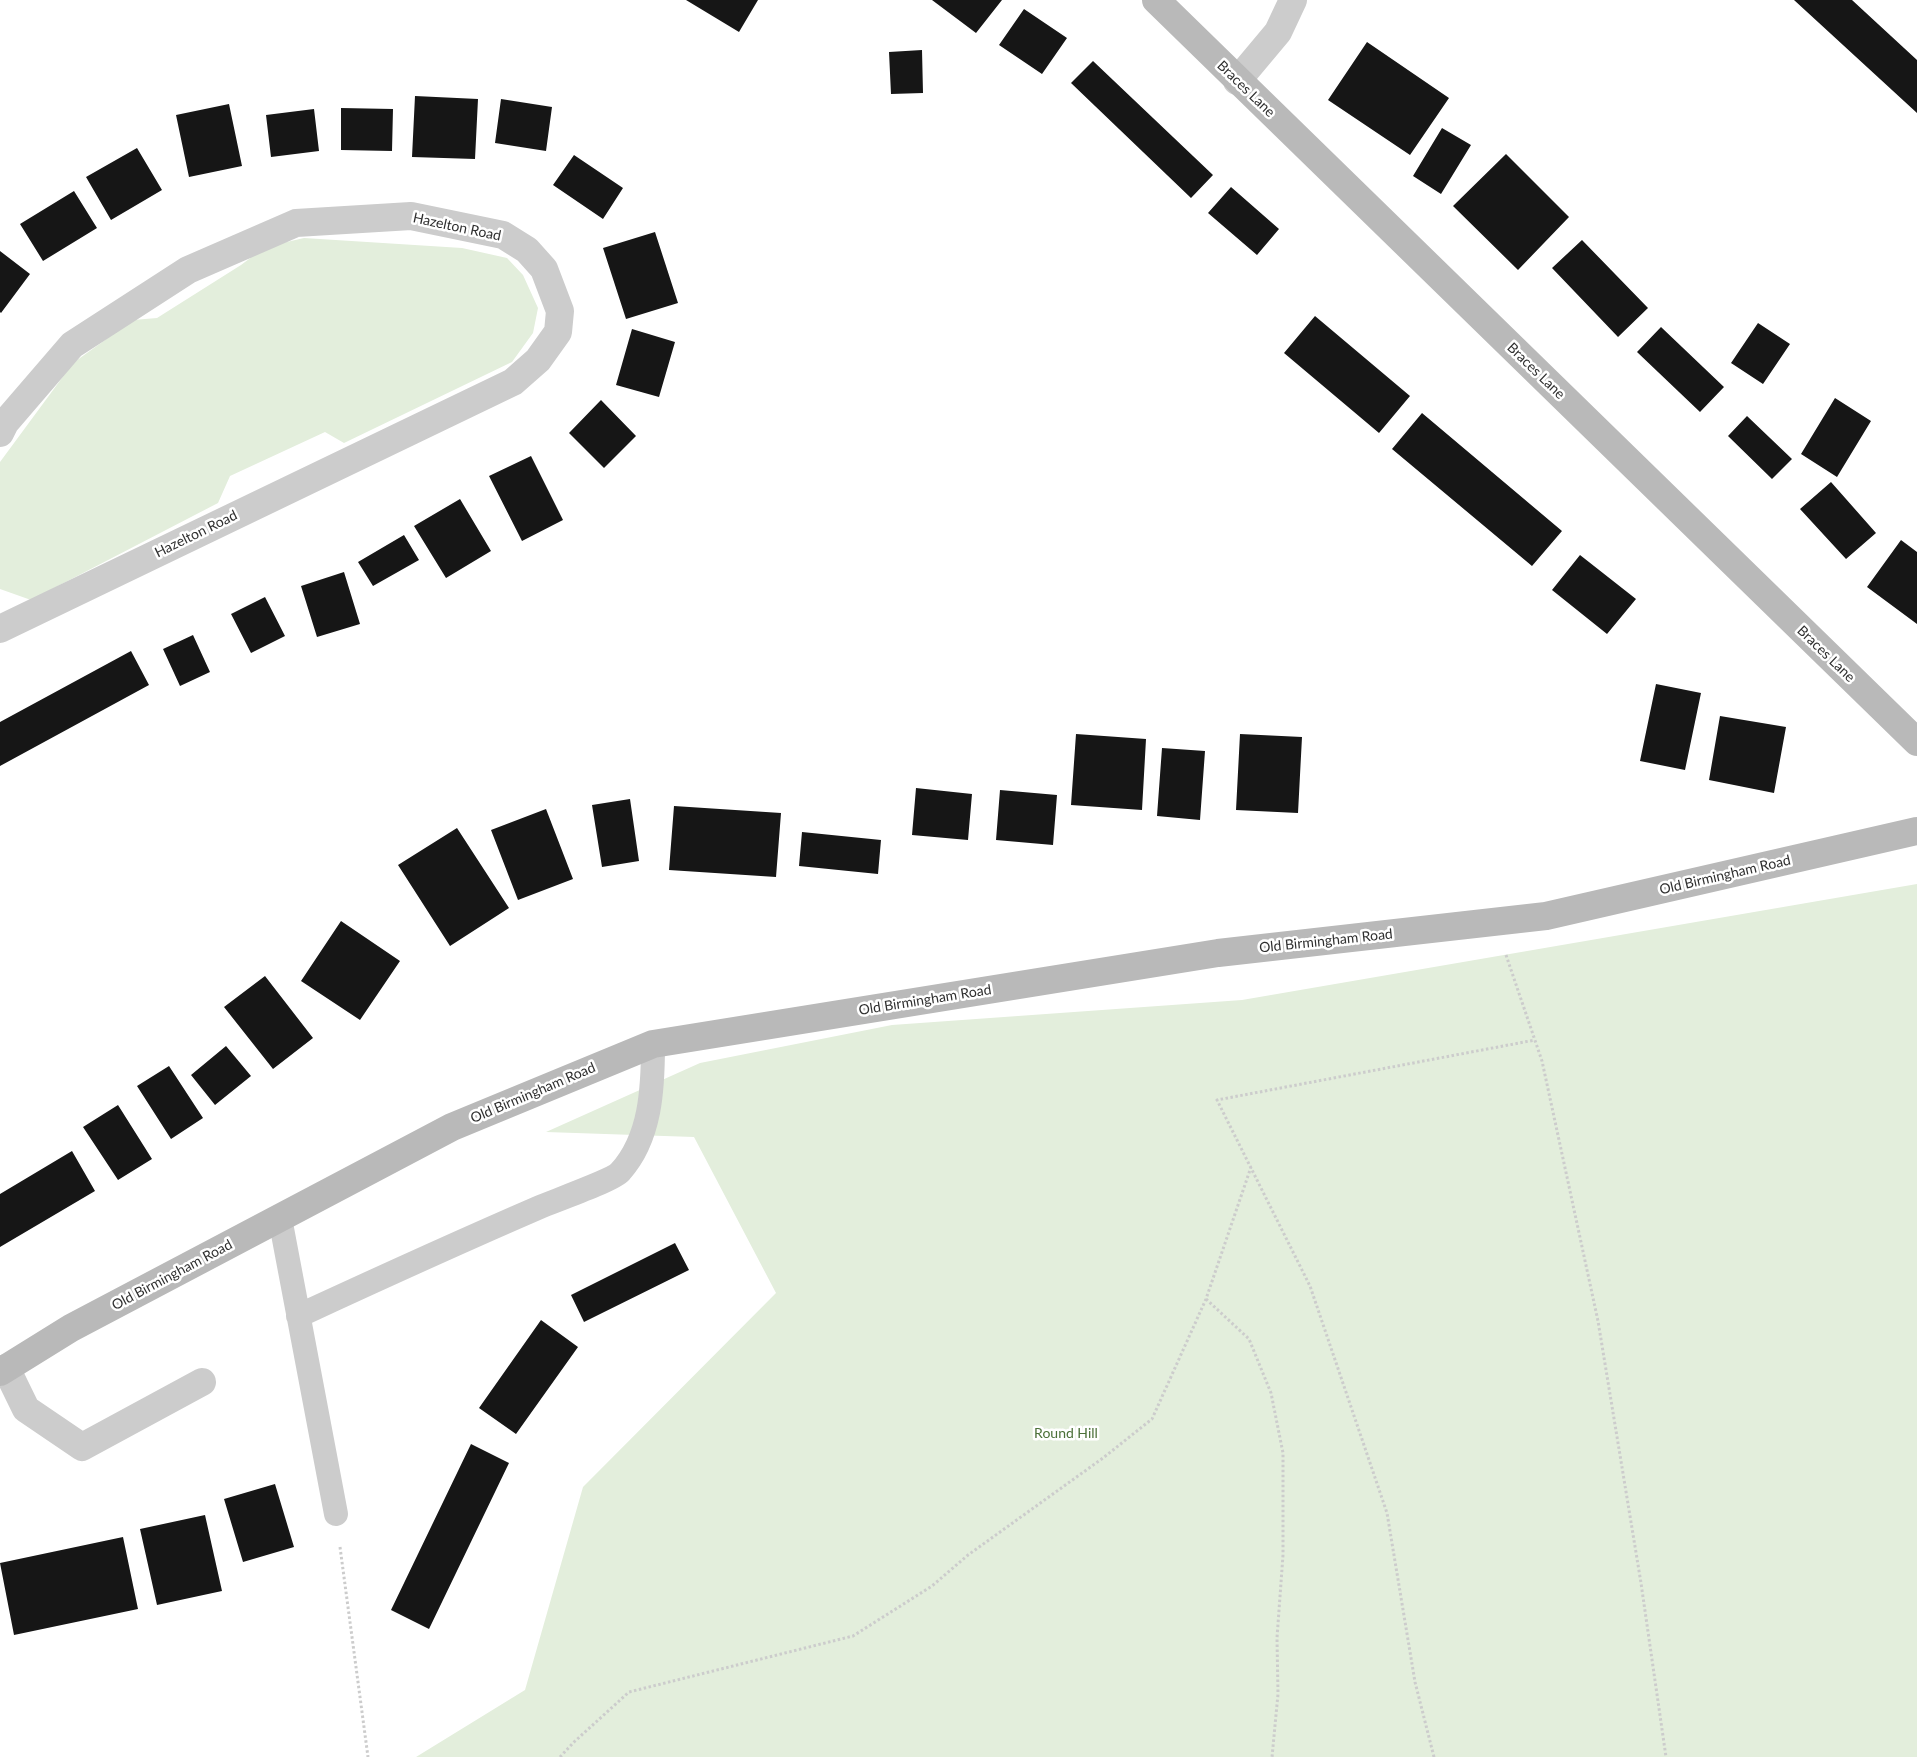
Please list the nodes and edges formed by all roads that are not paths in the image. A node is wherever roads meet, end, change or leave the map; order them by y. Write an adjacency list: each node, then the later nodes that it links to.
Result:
1 (1156, 0): 3 (main road, Braces Lane)
2 (1293, 0): 3 (street)
3 (1238, 81): 6 (main road, Braces Lane)
4 (0, 433): 5 (street, Hazelton Road)
5 (0, 629)
6 (1917, 742)
7 (1917, 831): 8 (main road, Old Birmingham Road)
8 (653, 1044): 9 (main road, Old Birmingham Road); 10 (lane)
9 (280, 1218): 10 (lane); 11 (main road, Old Birmingham Road)
10 (298, 1316): 13 (lane)
11 (3, 1370): 12 (street)
12 (202, 1382)
13 (336, 1514)

